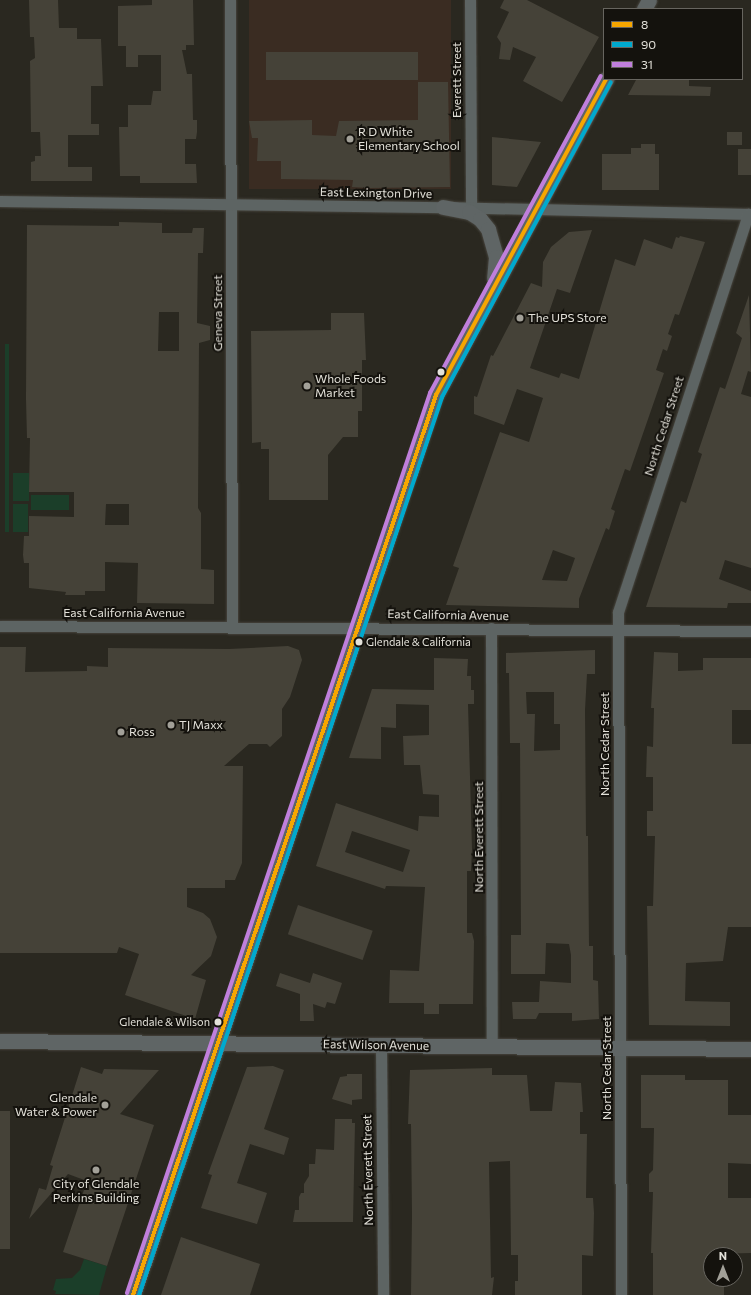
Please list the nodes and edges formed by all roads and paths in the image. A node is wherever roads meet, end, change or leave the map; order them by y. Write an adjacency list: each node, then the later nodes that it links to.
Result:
1 (230, 0): 5 (street, Geneva Street)
2 (470, 0): 7 (street, Everett Street)
3 (605, 80): 8 (main road)
4 (0, 201): 5 (street, East Lexington Drive)
5 (230, 204): 6 (street, East Lexington Drive); 12 (street, Geneva Street)
6 (443, 207): 7 (street, East Lexington Drive); 10 (main road)
7 (471, 208): 8 (street, East Lexington Drive)
8 (536, 209): 9 (street, East Lexington Drive); 10 (main road)
9 (749, 214): 15 (street, North Cedar Street)
10 (488, 296): 13 (main road)
11 (0, 626): 12 (street, East California Avenue)
12 (232, 627): 13 (street, East California Avenue)
13 (360, 627): 14 (street, East California Avenue); 18 (main road)
14 (491, 628): 15 (street, East California Avenue); 20 (street, North Everett Street)
15 (617, 631): 16 (street, East California Avenue); 21 (street, North Cedar Street)
16 (751, 631)
17 (0, 1041): 18 (main road, East Wilson Avenue)
18 (216, 1043): 19 (main road, East Wilson Avenue); 23 (main road)
19 (382, 1045): 20 (main road, East Wilson Avenue); 24 (street, North Everett Street)
20 (492, 1046): 21 (main road, East Wilson Avenue)
21 (619, 1048): 22 (main road, East Wilson Avenue); 25 (street, North Cedar Street)
22 (751, 1049)
23 (133, 1295)
24 (383, 1295)
25 (621, 1295)

